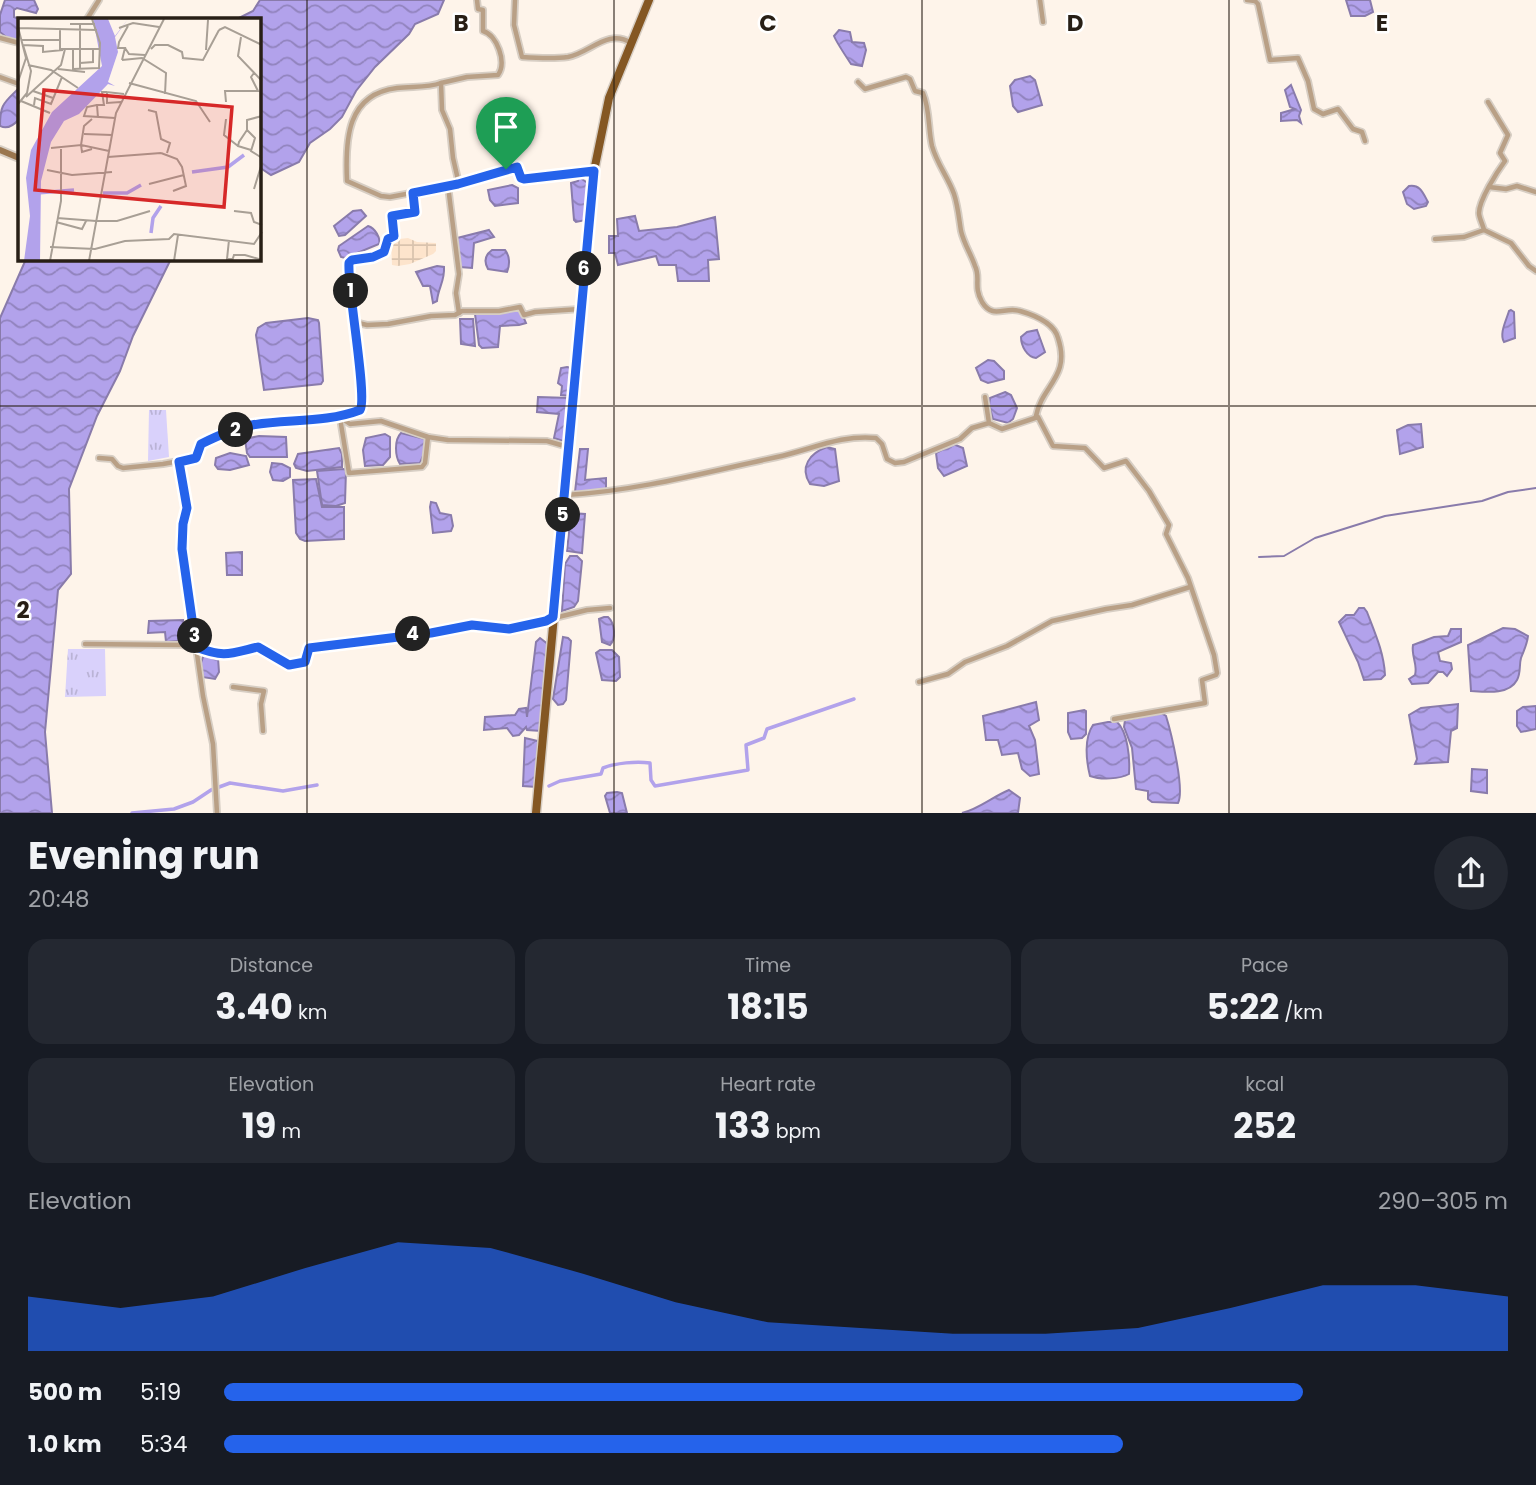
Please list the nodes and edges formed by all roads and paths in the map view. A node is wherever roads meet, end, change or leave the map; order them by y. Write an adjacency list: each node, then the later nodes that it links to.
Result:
1 (99, 0): 7 (street)
2 (477, 0): 14 (street)
3 (515, 0): 11 (street)
4 (649, 0): 11 (main road)
5 (1040, 0): 8 (street)
6 (1247, 0): 17 (street)
7 (88, 18)
8 (1043, 22)
9 (0, 38): 10 (street)
10 (18, 43)
11 (631, 43): 20 (main road)
12 (0, 77): 15 (street)
13 (858, 82): 33 (street)
14 (441, 83): 21 (street); 25 (street)
15 (18, 85)
16 (1488, 102): 23 (street)
17 (1365, 141)
18 (0, 150): 19 (street)
19 (18, 158)
20 (594, 171): 21 (street); 29 (main road)
21 (458, 184): 22 (street)
22 (448, 186): 25 (street); 30 (street)
23 (1489, 187): 24 (street); 26 (street)
24 (1536, 192)
25 (413, 193): 31 (street)
26 (1484, 230): 27 (street); 28 (street)
27 (1435, 239)
28 (1536, 271)
29 (580, 309): 30 (street); 37 (main road)
30 (459, 313): 31 (street)
31 (354, 322): 34 (street)
32 (985, 397): 35 (street)
33 (1036, 416): 35 (street); 41 (street)
34 (340, 418): 36 (street); 36 (street); 39 (street)
35 (989, 423): 40 (street)
36 (428, 437): 37 (street)
37 (568, 447): 40 (main road)
38 (99, 458): 39 (street)
39 (179, 462): 45 (street)
40 (565, 495): 43 (main road)
41 (1191, 587): 46 (street); 48 (street)
42 (610, 608): 43 (street)
43 (553, 617): 45 (street); 51 (main road)
44 (85, 645): 45 (street)
45 (196, 647): 50 (street)
46 (919, 682)
47 (233, 687): 49 (street)
48 (1114, 719)
49 (263, 731)
50 (217, 813)
51 (536, 813)

